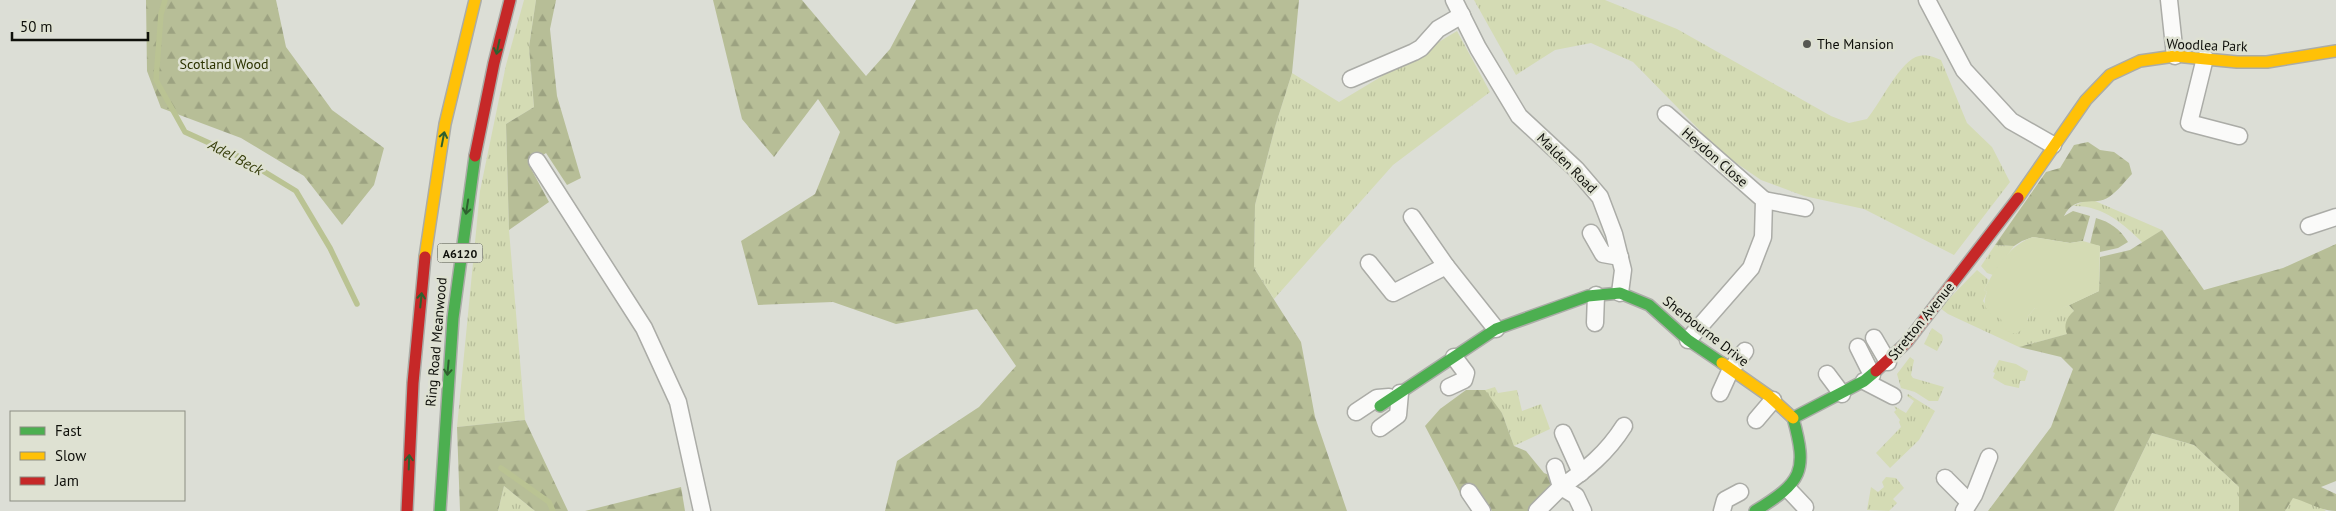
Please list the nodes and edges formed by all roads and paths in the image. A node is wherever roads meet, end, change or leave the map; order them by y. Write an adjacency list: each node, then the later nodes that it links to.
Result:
1 (475, 0): 58 (main road, Ring Road Meanwood / A6120, one-way to 1)
2 (510, 0): 59 (main road, Ring Road Meanwood / A6120, one-way to 59)
3 (1927, 0): 12 (street)
4 (2169, 0): 7 (street)
5 (1458, 7): 9 (street); 20 (street, Malden Road)
6 (2336, 52): 8 (main road, Woodlea Park)
7 (2175, 56): 8 (main road, Woodlea Park); 12 (main road, Woodlea Park)
8 (2205, 58): 11 (street)
9 (1351, 79)
10 (1666, 114): 14 (street, Heydon Close)
11 (2239, 136)
12 (2053, 145): 32 (main road, Stretton Avenue)
13 (537, 161): 60 (street)
14 (1764, 200): 15 (street); 28 (street)
15 (1805, 208)
16 (1412, 217): 22 (street)
17 (2336, 217): 18 (street)
18 (2309, 226)
19 (1591, 233): 20 (street)
20 (1620, 256): 23 (street, Malden Road)
21 (1369, 263): 22 (street)
22 (1446, 266): 26 (street)
23 (1620, 293): 24 (main road, Sherbourne Drive); 28 (main road, Sherbourne Drive)
24 (1596, 295): 25 (street); 26 (main road, Sherbourne Drive)
25 (1595, 323)
26 (1496, 329): 31 (main road, Sherbourne Drive)
27 (1874, 338): 32 (street)
28 (1688, 340): 33 (main road, Sherbourne Drive)
29 (1858, 347): 35 (street)
30 (1745, 351): 33 (street)
31 (1454, 357): 36 (street); 40 (main road, Sherbourne Drive)
32 (1888, 362): 35 (main road, Stretton Avenue)
33 (1730, 371): 37 (street); 41 (main road, Sherbourne Drive)
34 (1827, 374): 38 (street)
35 (1868, 378): 38 (main road, Stretton Avenue); 39 (street)
36 (1449, 387)
37 (1720, 393)
38 (1842, 394): 43 (main road, Stretton Avenue)
39 (1893, 396)
40 (1390, 398): 42 (street); 46 (street)
41 (1773, 400): 43 (main road, Sherbourne Drive); 44 (street)
42 (1356, 412)
43 (1793, 418): 53 (main road)
44 (1756, 420)
45 (1624, 426): 50 (street)
46 (1380, 428)
47 (1563, 433): 50 (street)
48 (1989, 456): 57 (street)
49 (1555, 467): 52 (street)
50 (1581, 473): 52 (street)
51 (1945, 478): 57 (street)
52 (1561, 487): 61 (street); 62 (street)
53 (1789, 490): 55 (main road); 56 (street)
54 (1740, 492): 63 (street)
55 (1775, 506): 64 (main road)
56 (1805, 507)
57 (1967, 507)
58 (407, 511)
59 (440, 511)
60 (702, 511)
61 (1537, 511)
62 (1583, 511)
63 (1722, 511)
64 (1755, 511)

